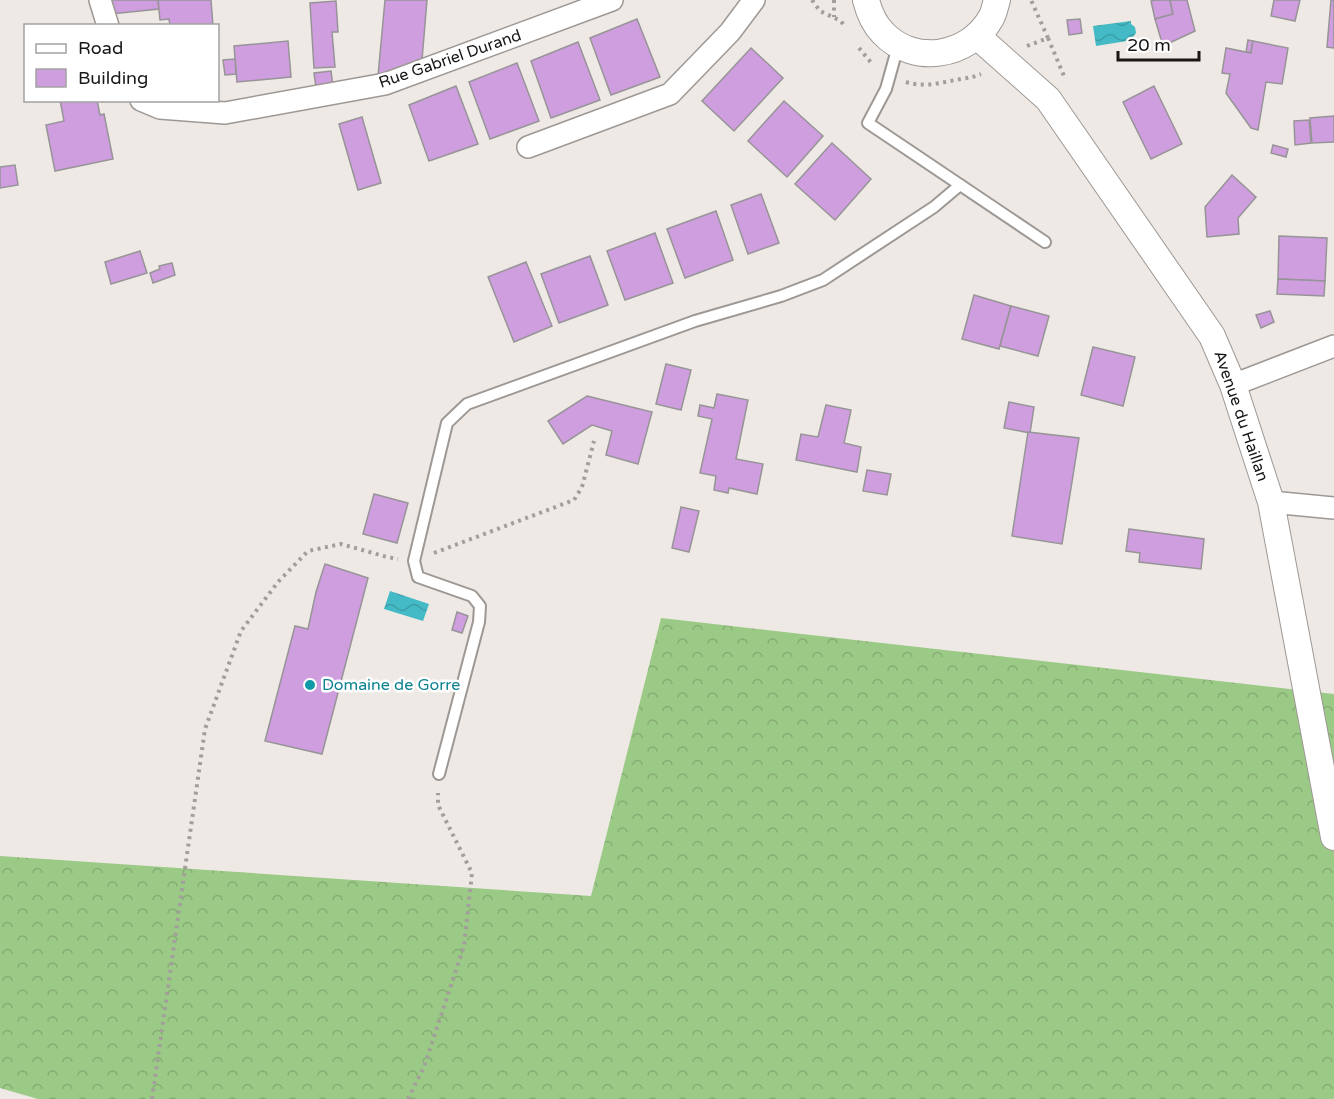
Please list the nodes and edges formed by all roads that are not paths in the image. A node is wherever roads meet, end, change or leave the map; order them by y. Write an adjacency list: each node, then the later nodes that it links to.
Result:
1 (100, 0): 6 (street)
2 (612, 0): 9 (street, Rue Gabriel Durand)
3 (754, 0): 10 (street)
4 (866, 0): 8 (street)
5 (997, 0): 7 (street)
6 (107, 24)
7 (977, 36): 8 (street); 14 (street, Avenue du Haillan)
8 (898, 45): 11 (lane)
9 (146, 102)
10 (528, 147)
11 (960, 185): 12 (lane); 17 (lane)
12 (1045, 242)
13 (1334, 346): 14 (street)
14 (1233, 385): 15 (street, Avenue du Haillan)
15 (1270, 502): 16 (street); 18 (street, Avenue du Haillan)
16 (1334, 508)
17 (439, 774)
18 (1334, 837)

